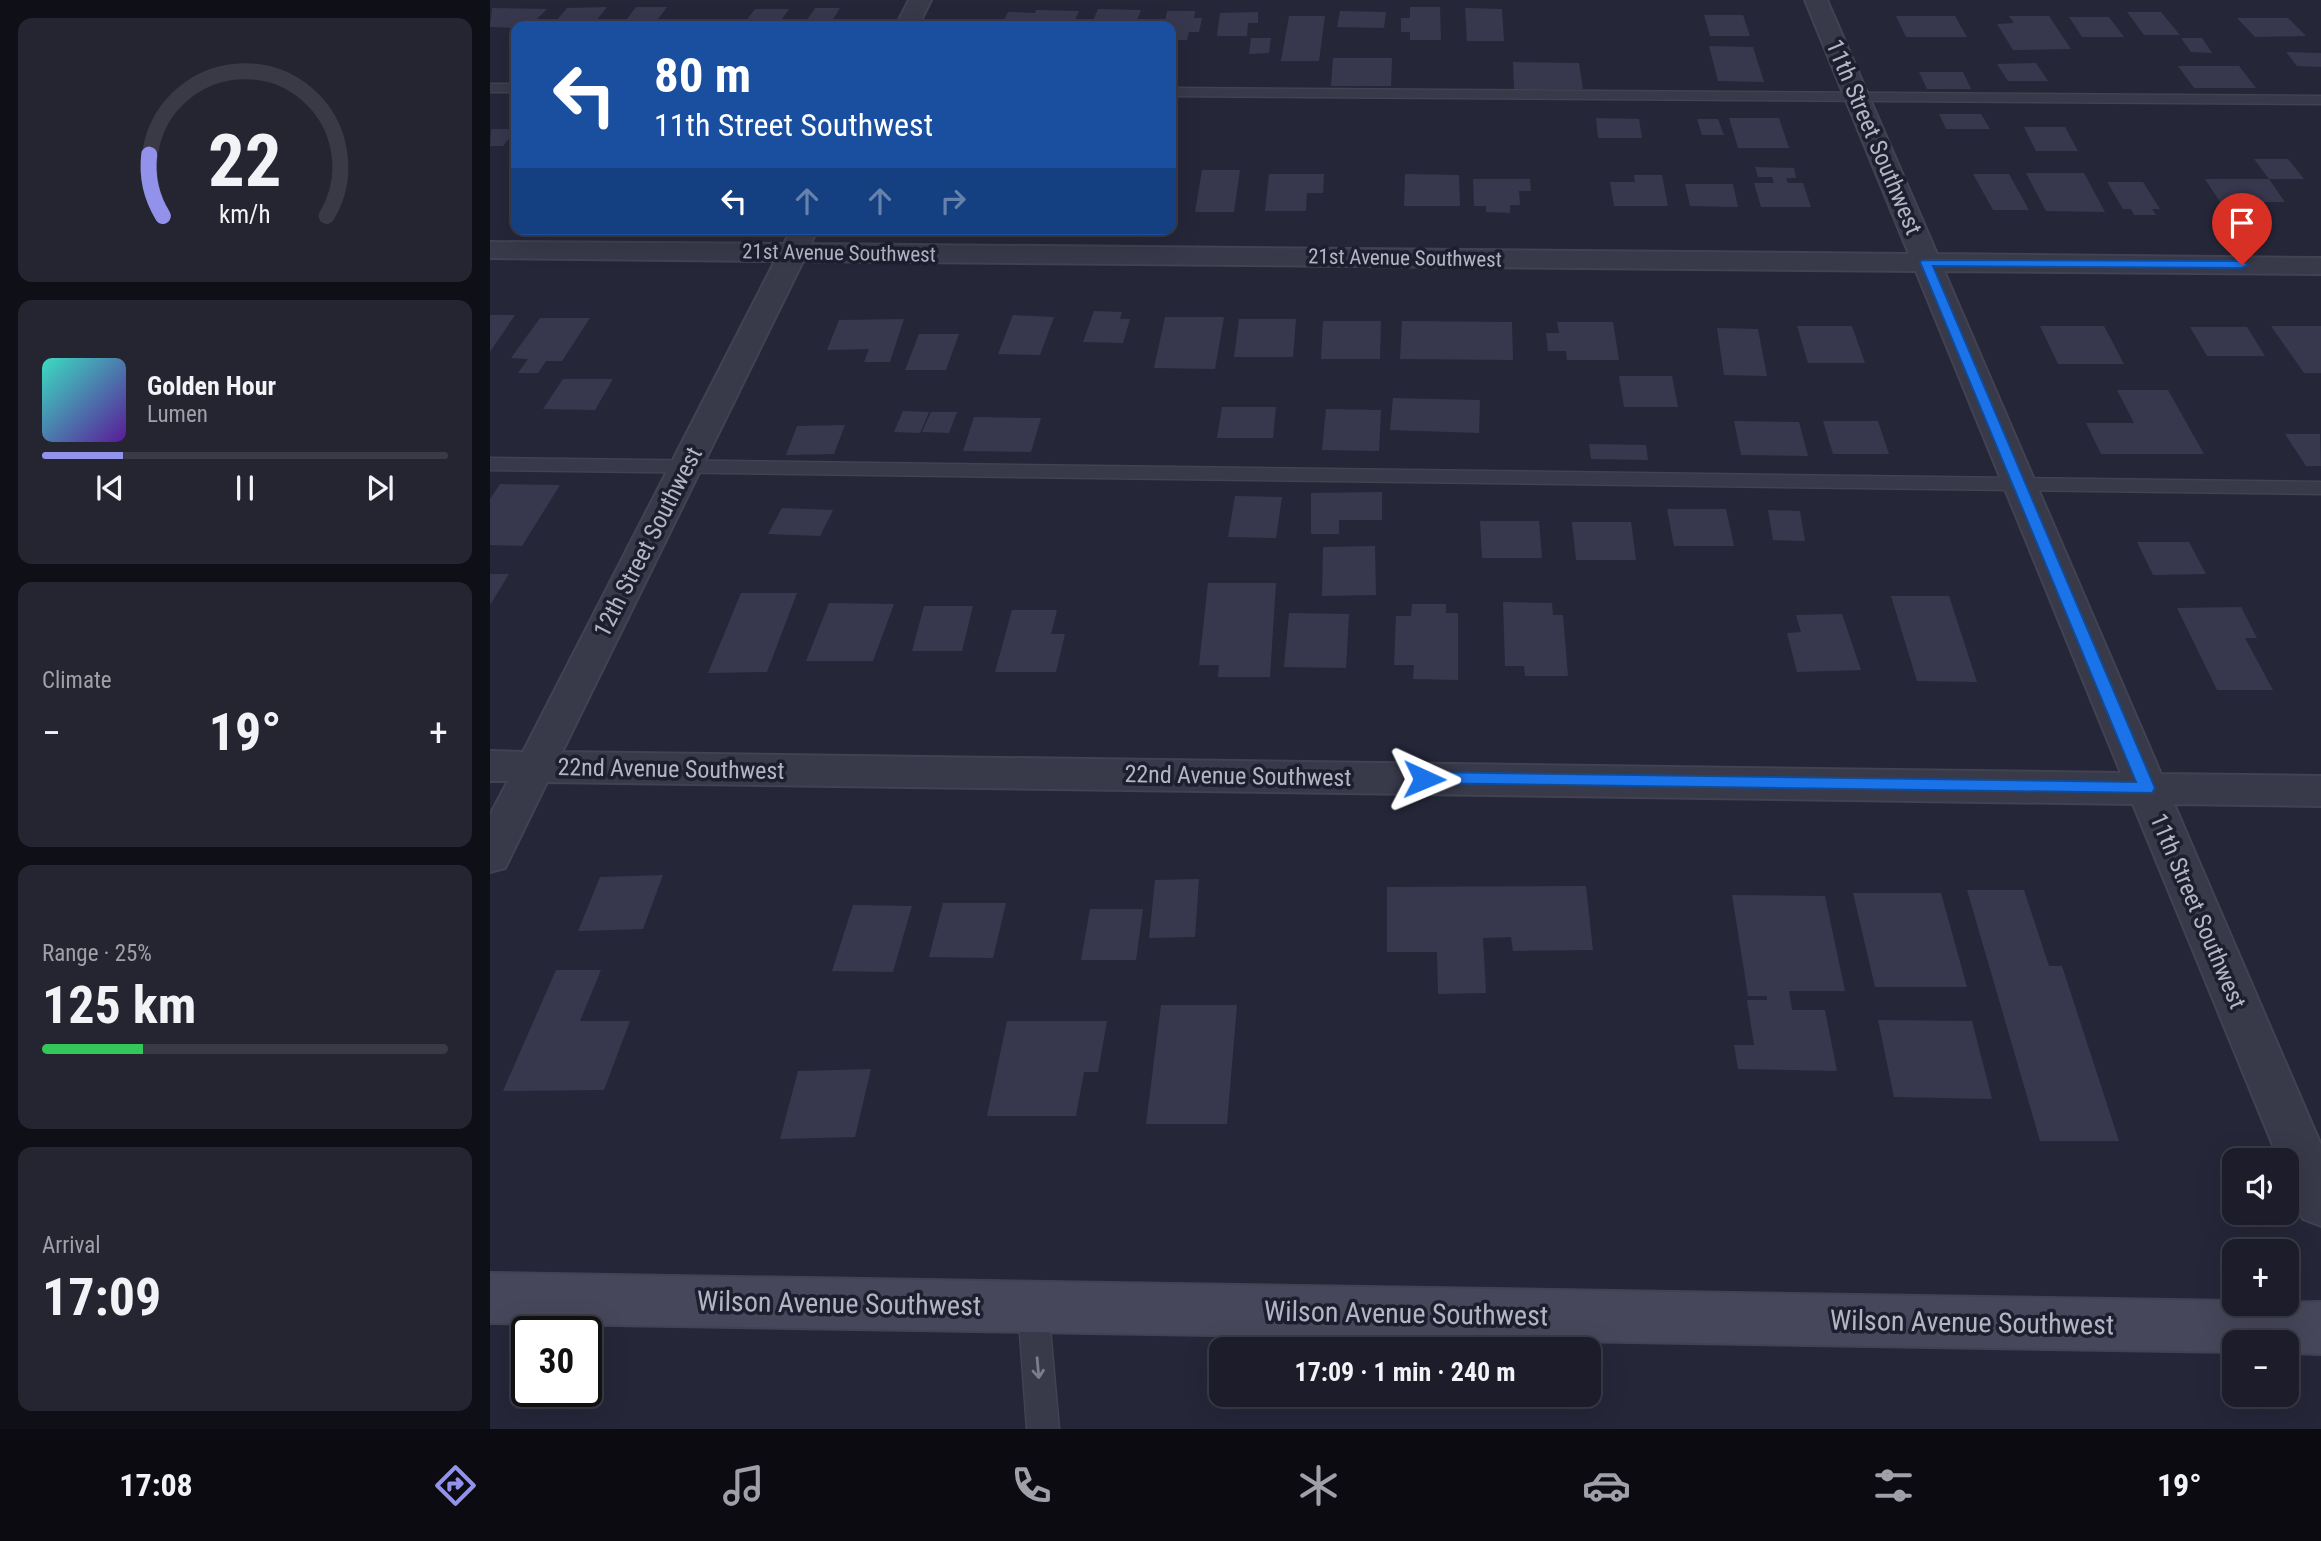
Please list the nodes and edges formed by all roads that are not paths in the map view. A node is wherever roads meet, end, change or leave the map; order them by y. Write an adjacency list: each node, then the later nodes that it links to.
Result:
1 (920, 0): 3 (street)
2 (1816, 0): 7 (street, 11th Street Southwest)
3 (910, 21)
4 (490, 88): 5 (lane)
5 (511, 88)
6 (1176, 92): 7 (lane)
7 (1857, 97): 8 (lane); 11 (street, 11th Street Southwest)
8 (2321, 100)
9 (799, 241): 10 (street, 21st Avenue Southwest); 11 (street, 21st Avenue Southwest); 14 (street, 12th Street Southwest)
10 (490, 250)
11 (1926, 262): 12 (street, 21st Avenue Southwest); 15 (street, 11th Street Southwest)
12 (2321, 266)
13 (490, 464): 14 (lane)
14 (687, 465): 15 (lane); 18 (street, 12th Street Southwest)
15 (2020, 484): 16 (lane); 19 (street, 11th Street Southwest)
16 (2321, 488)
17 (490, 766): 18 (street, 22nd Avenue Southwest)
18 (534, 767): 19 (street, 22nd Avenue Southwest); 21 (street, 12th Street Southwest)
19 (2147, 788): 20 (street, 22nd Avenue Southwest); 22 (street, 11th Street Southwest)
20 (2321, 790)
21 (490, 856)
22 (2321, 1203)
23 (490, 1298): 24 (main road, Wilson Avenue Southwest)
24 (1033, 1306): 25 (main road, Wilson Avenue Southwest); 26 (lane, one-way to 26)
25 (2321, 1328)
26 (1043, 1429)

